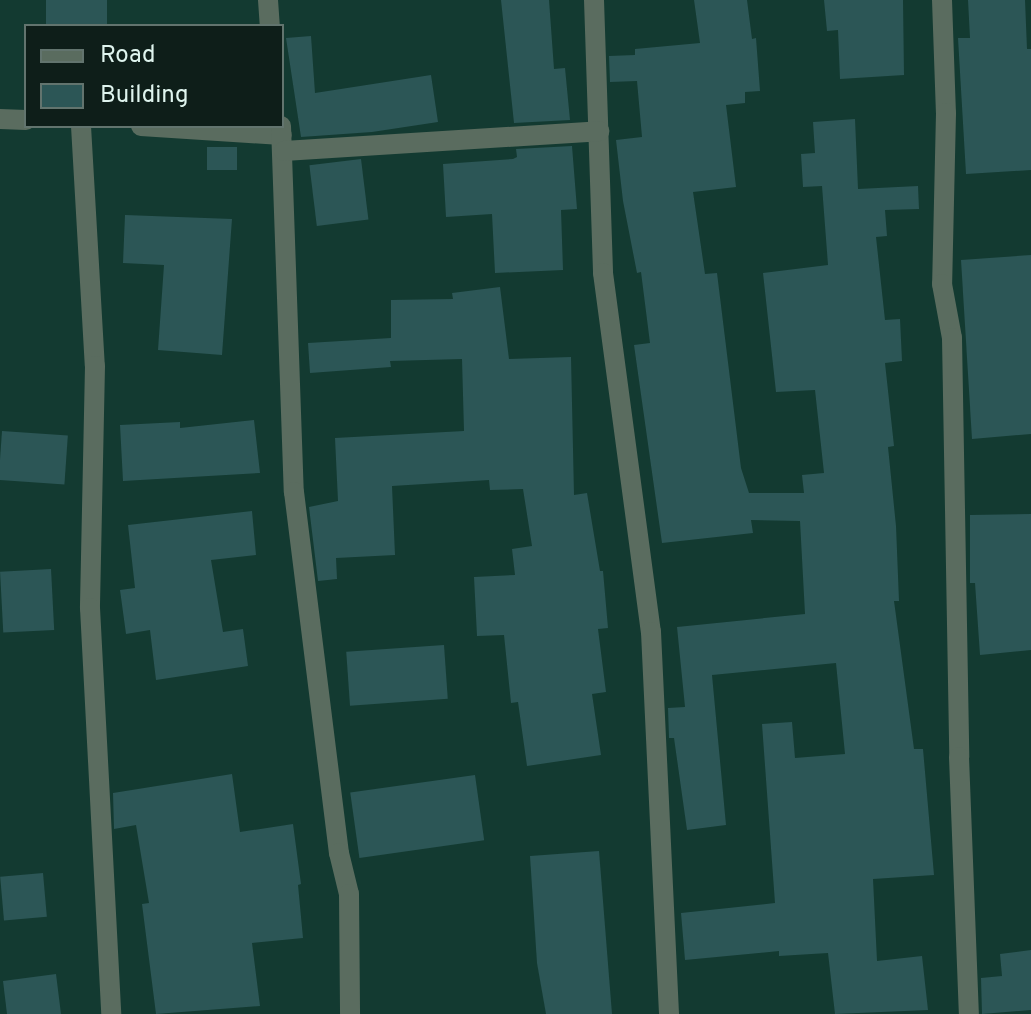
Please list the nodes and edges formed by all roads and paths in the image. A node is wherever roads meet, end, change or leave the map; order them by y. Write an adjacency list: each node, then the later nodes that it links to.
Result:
1 (268, 0): 4 (street)
2 (594, 0): 9 (street)
3 (942, 0): 14 (street)
4 (270, 24)
5 (0, 119): 6 (street)
6 (24, 120)
7 (81, 128): 11 (street)
8 (167, 128): 10 (street)
9 (599, 131): 10 (street); 13 (street)
10 (282, 137): 12 (street)
11 (111, 1014)
12 (350, 1014)
13 (669, 1014)
14 (969, 1014)

